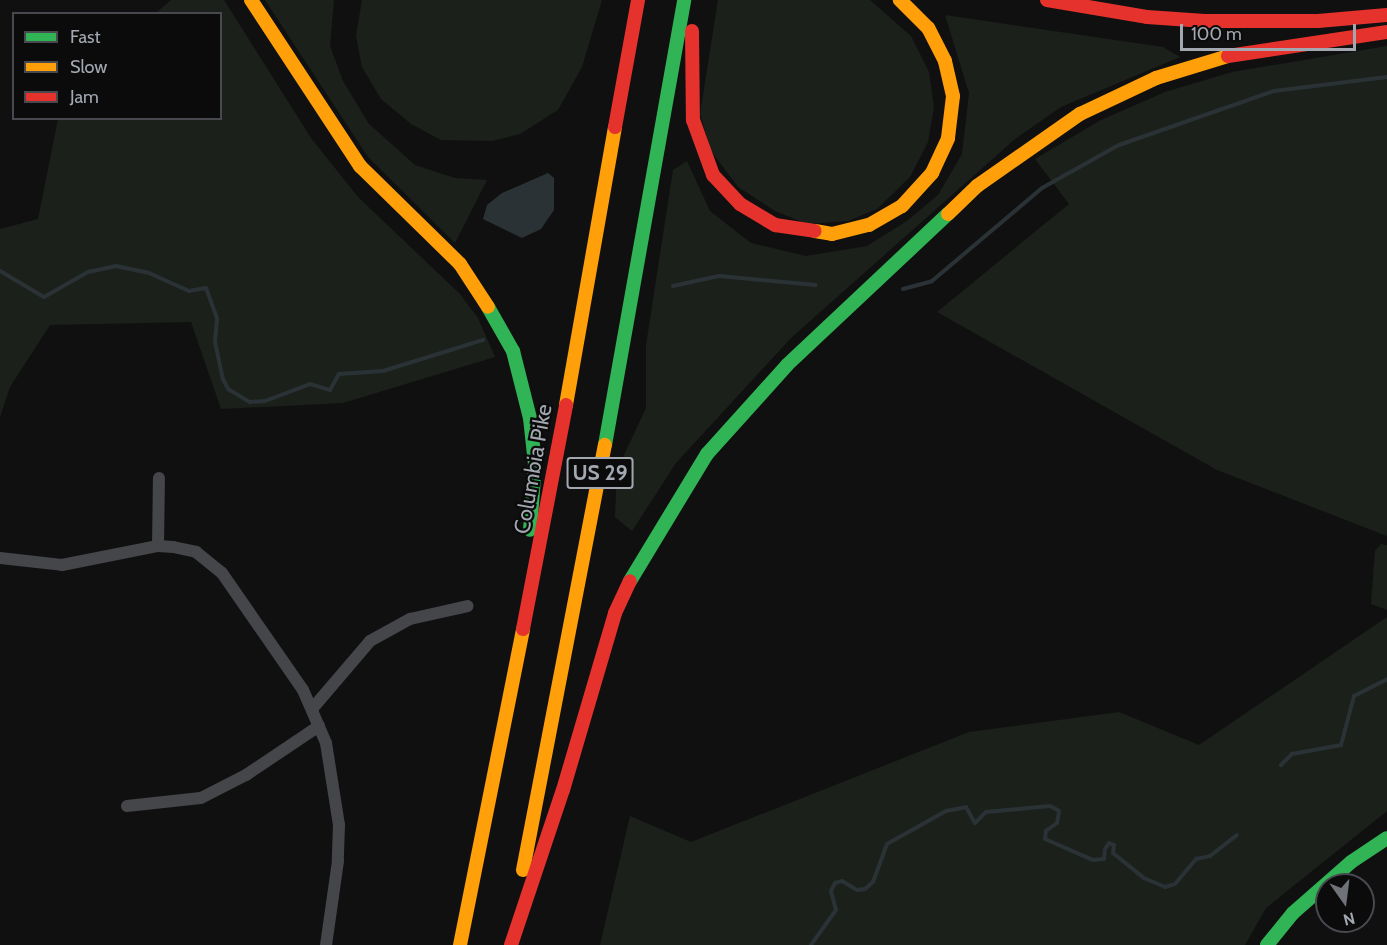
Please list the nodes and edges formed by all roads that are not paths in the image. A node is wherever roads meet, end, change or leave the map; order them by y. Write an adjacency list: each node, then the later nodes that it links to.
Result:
1 (251, 0): 13 (main road)
2 (638, 0): 13 (main road, Columbia Pike / US 29)
3 (684, 0): 20 (main road, US 29)
4 (694, 0): 5 (main road)
5 (900, 0)
6 (1047, 0): 7 (main road)
7 (1387, 15)
8 (1387, 32): 20 (main road)
9 (159, 478): 10 (street)
10 (158, 546): 11 (street); 14 (street)
11 (0, 558)
12 (468, 606): 14 (street)
13 (521, 643): 19 (main road, Columbia Pike / US 29)
14 (312, 709): 15 (street)
15 (319, 726): 16 (street); 18 (street)
16 (127, 806)
17 (1387, 838): 21 (main road)
18 (326, 945)
19 (460, 945)
20 (509, 945)
21 (1267, 945)

